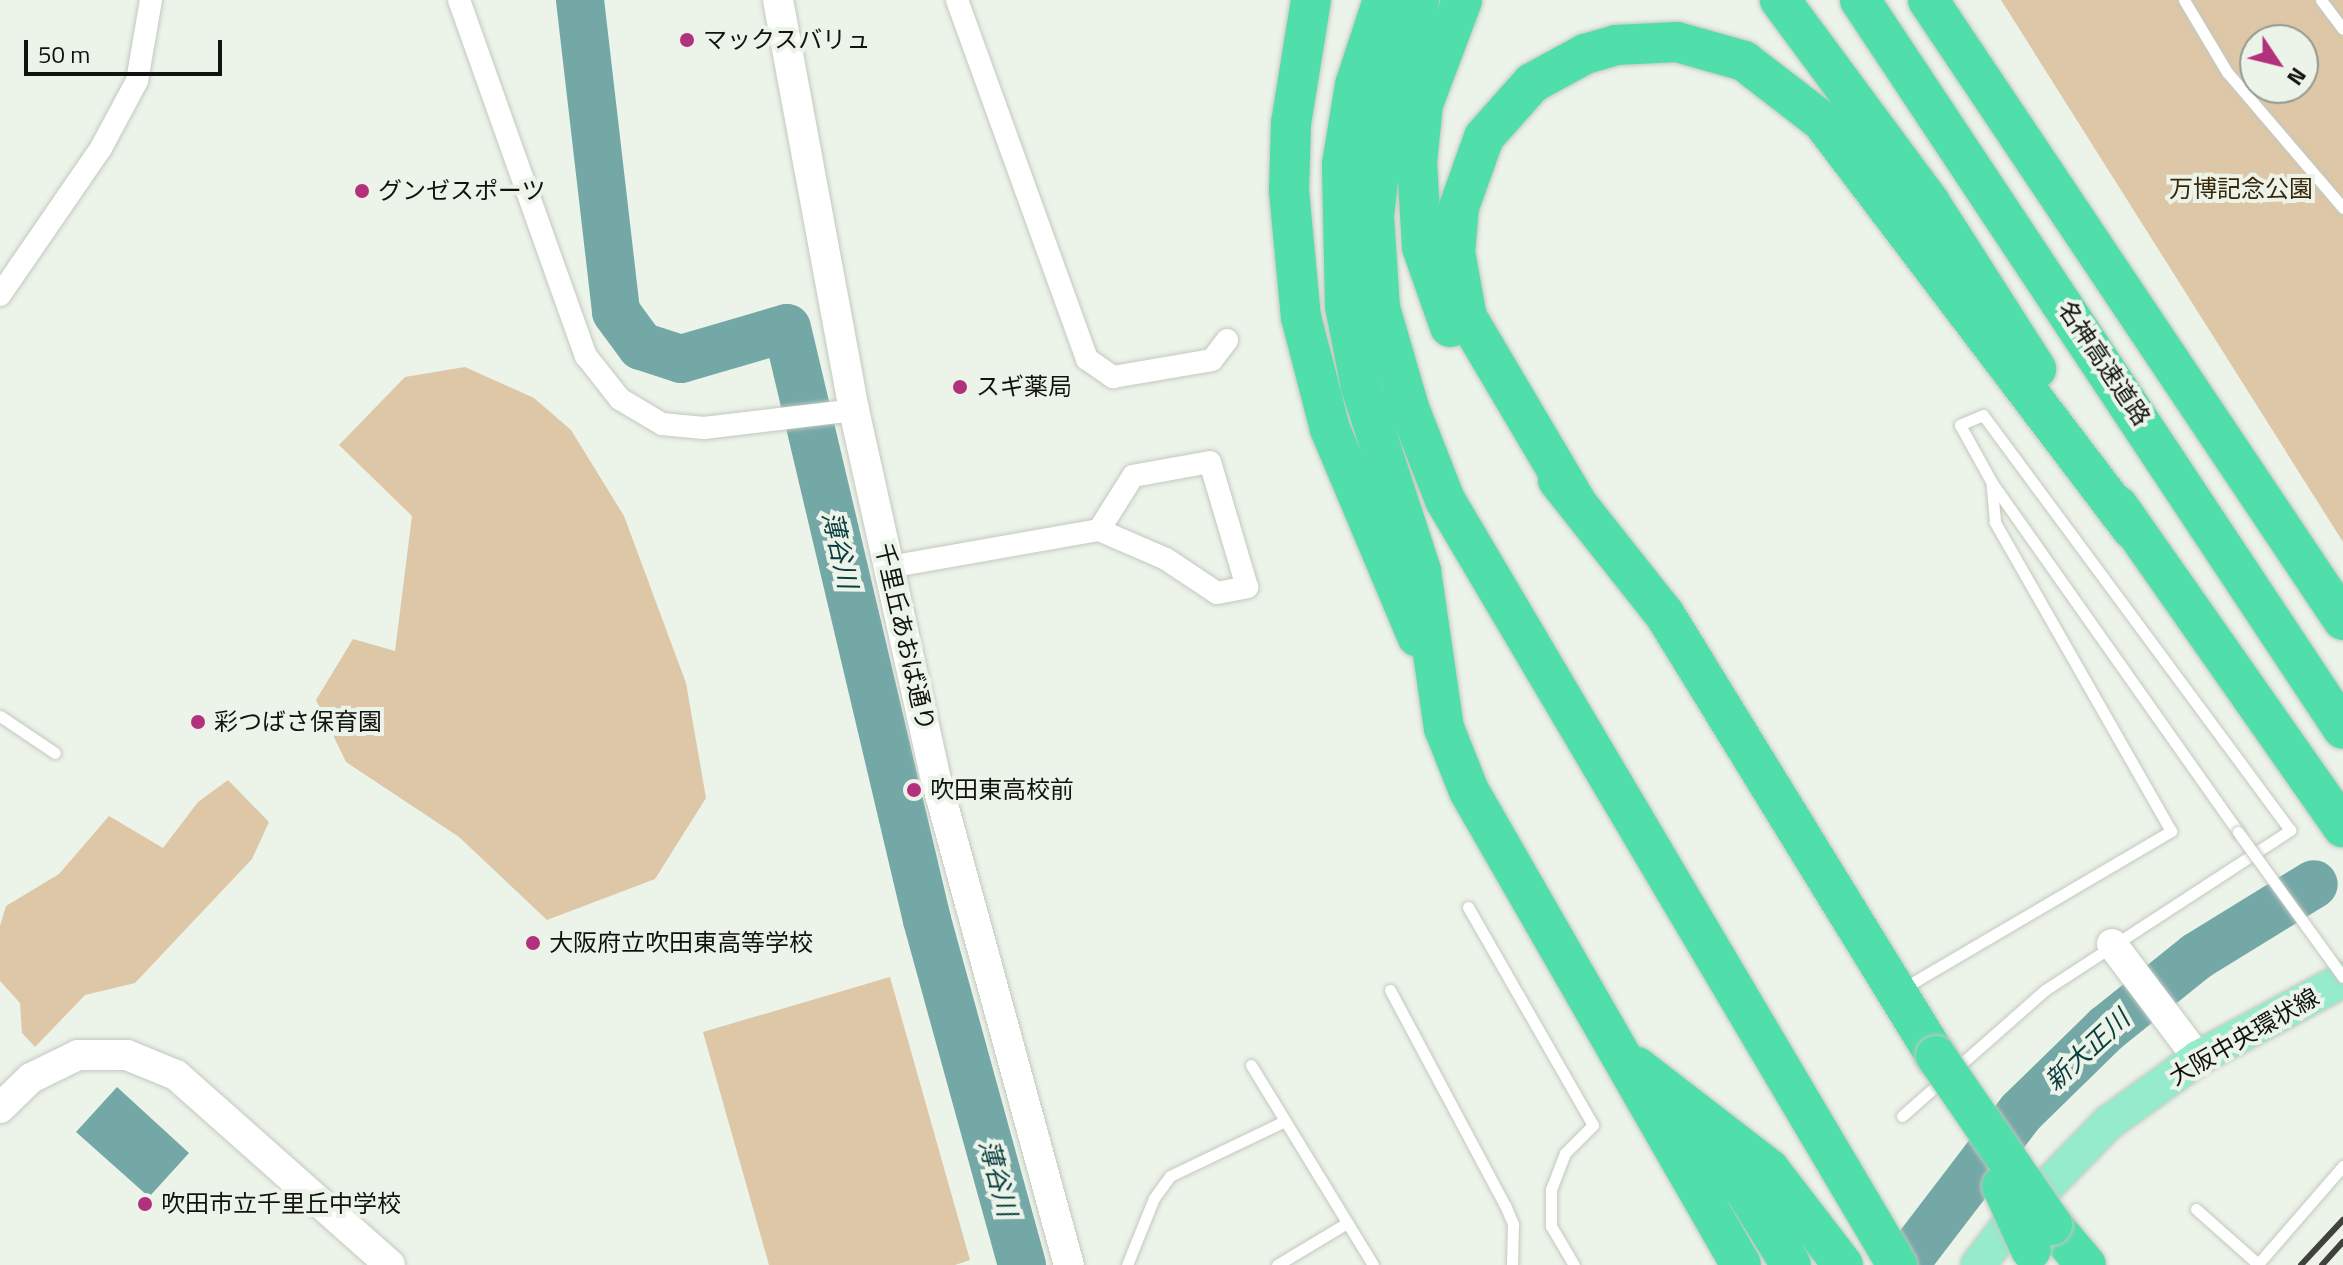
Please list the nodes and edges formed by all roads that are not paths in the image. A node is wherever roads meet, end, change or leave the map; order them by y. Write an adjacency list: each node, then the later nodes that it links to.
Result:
1 (151, 0): 18 (street)
2 (459, 0): 20 (street)
3 (778, 0): 20 (street, 千里丘あおば通り)
4 (957, 0): 19 (street)
5 (1311, 0): 27 (highway)
6 (1383, 0): 27 (highway)
7 (1419, 0): 57 (highway)
8 (1462, 0): 22 (highway)
9 (1780, 0): 23 (highway)
10 (1860, 0): 29 (highway, 名神高速道路)
11 (1928, 0): 16 (highway)
12 (1941, 0): 16 (highway)
13 (2184, 0): 17 (lane)
14 (2321, 0): 15 (lane)
15 (2342, 30)
16 (2023, 137): 26 (highway)
17 (2343, 208)
18 (0, 295)
19 (1227, 340)
20 (854, 410): 25 (street, 千里丘あおば通り)
21 (1992, 483): 33 (lane); 34 (lane, bridge); 36 (lane)
22 (1576, 502): 23 (highway); 36 (highway)
23 (2132, 529): 31 (highway)
24 (1099, 530): 24 (street); 25 (street)
25 (889, 567): 48 (street, 千里丘あおば通り)
26 (2343, 620)
27 (1438, 684): 37 (highway)
28 (0, 716): 30 (lane)
29 (2343, 729)
30 (55, 753)
31 (2343, 827)
32 (1468, 907): 53 (lane)
33 (2112, 944): 38 (street); 41 (lane)
34 (2343, 979): 38 (main road, 大阪中央環状線)
35 (1390, 990): 52 (lane)
36 (1897, 992): 46 (highway, bridge)
37 (1617, 1048): 54 (highway); 55 (highway); 56 (highway)
38 (2198, 1058): 58 (main road, 大阪中央環状線)
39 (1251, 1065): 42 (lane)
40 (0, 1108): 47 (street)
41 (1902, 1116)
42 (1285, 1121): 45 (lane); 49 (lane)
43 (2343, 1166): 44 (lane)
44 (2196, 1209)
45 (1347, 1223): 50 (lane); 51 (lane)
46 (2041, 1247): 59 (highway)
47 (390, 1265)
48 (1069, 1265)
49 (1127, 1265)
50 (1277, 1265)
51 (1373, 1265)
52 (1512, 1265)
53 (1574, 1265)
54 (1741, 1265)
55 (1791, 1265)
56 (1843, 1265)
57 (1897, 1265)
58 (1978, 1265)
59 (2086, 1265)

